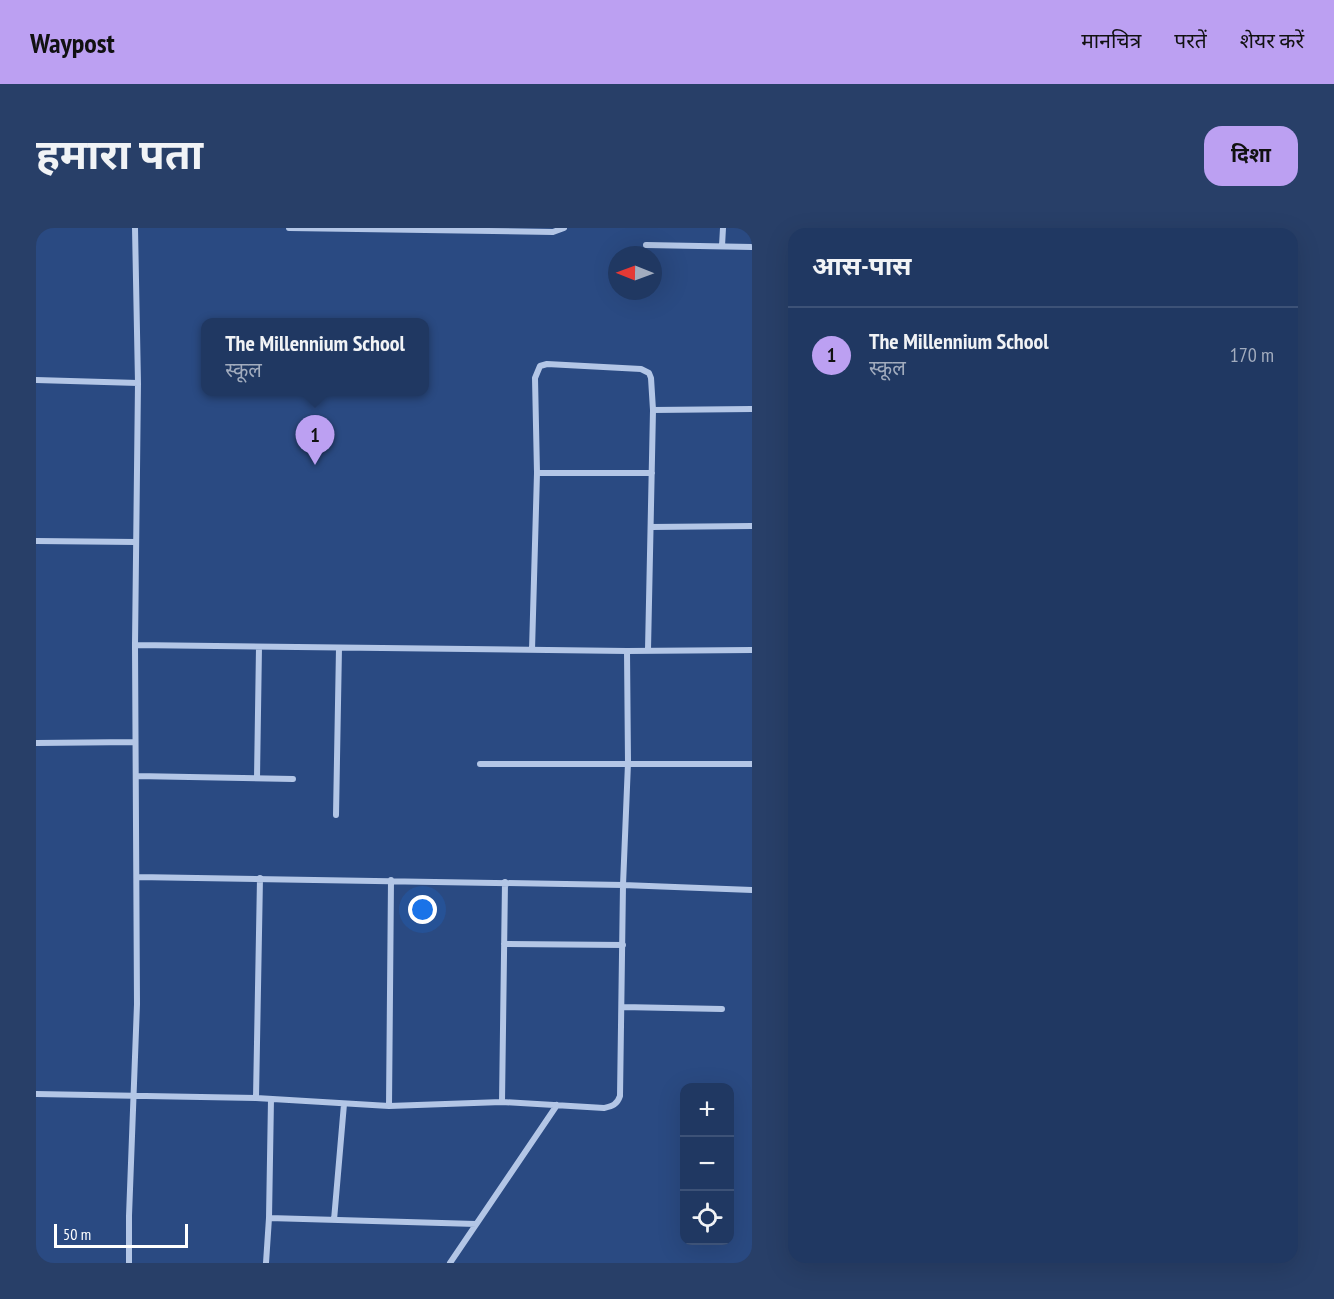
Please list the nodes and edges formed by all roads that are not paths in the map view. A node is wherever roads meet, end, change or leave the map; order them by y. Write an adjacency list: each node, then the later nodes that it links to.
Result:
1 (135, 228): 10 (street)
2 (289, 228): 5 (street)
3 (564, 228): 5 (street)
4 (723, 228): 7 (street)
5 (448, 229)
6 (646, 245): 7 (street)
7 (722, 246): 8 (street)
8 (752, 247)
9 (36, 380): 10 (street)
10 (138, 383): 18 (street)
11 (752, 409): 12 (street)
12 (653, 410): 13 (street); 14 (street)
13 (537, 473): 14 (street); 22 (street)
14 (652, 473): 16 (street)
15 (752, 526): 16 (street)
16 (651, 527): 23 (street)
17 (36, 541): 18 (street)
18 (136, 542): 19 (street)
19 (135, 645): 20 (street); 26 (street)
20 (259, 647): 21 (street); 32 (street)
21 (339, 648): 22 (street); 34 (street)
22 (532, 650): 25 (street)
23 (648, 650): 24 (street); 25 (street)
24 (752, 650)
25 (627, 651): 28 (street)
26 (135, 742): 27 (street); 31 (street)
27 (36, 743)
28 (628, 763): 29 (street); 30 (street); 39 (street)
29 (480, 764)
30 (752, 764)
31 (136, 776): 32 (street); 35 (street)
32 (257, 778): 33 (street)
33 (292, 778)
34 (336, 815)
35 (137, 877): 36 (street); 46 (street)
36 (260, 878): 37 (street); 47 (street)
37 (391, 880): 38 (street); 52 (street)
38 (505, 882): 39 (street); 41 (street)
39 (623, 885): 40 (street); 42 (street)
40 (752, 891)
41 (504, 944): 42 (street); 49 (street)
42 (622, 945): 43 (street)
43 (622, 1007): 44 (street); 51 (street)
44 (722, 1009)
45 (36, 1094): 46 (street)
46 (133, 1096): 47 (street); 56 (street)
47 (256, 1098): 48 (street)
48 (271, 1099): 50 (street); 53 (street)
49 (502, 1102): 51 (street); 52 (street)
50 (344, 1104): 52 (street); 54 (street)
51 (557, 1105): 55 (street)
52 (389, 1106)
53 (269, 1218): 54 (street); 57 (street)
54 (334, 1220): 55 (street)
55 (476, 1224): 58 (street)
56 (129, 1263)
57 (266, 1263)
58 (450, 1263)

